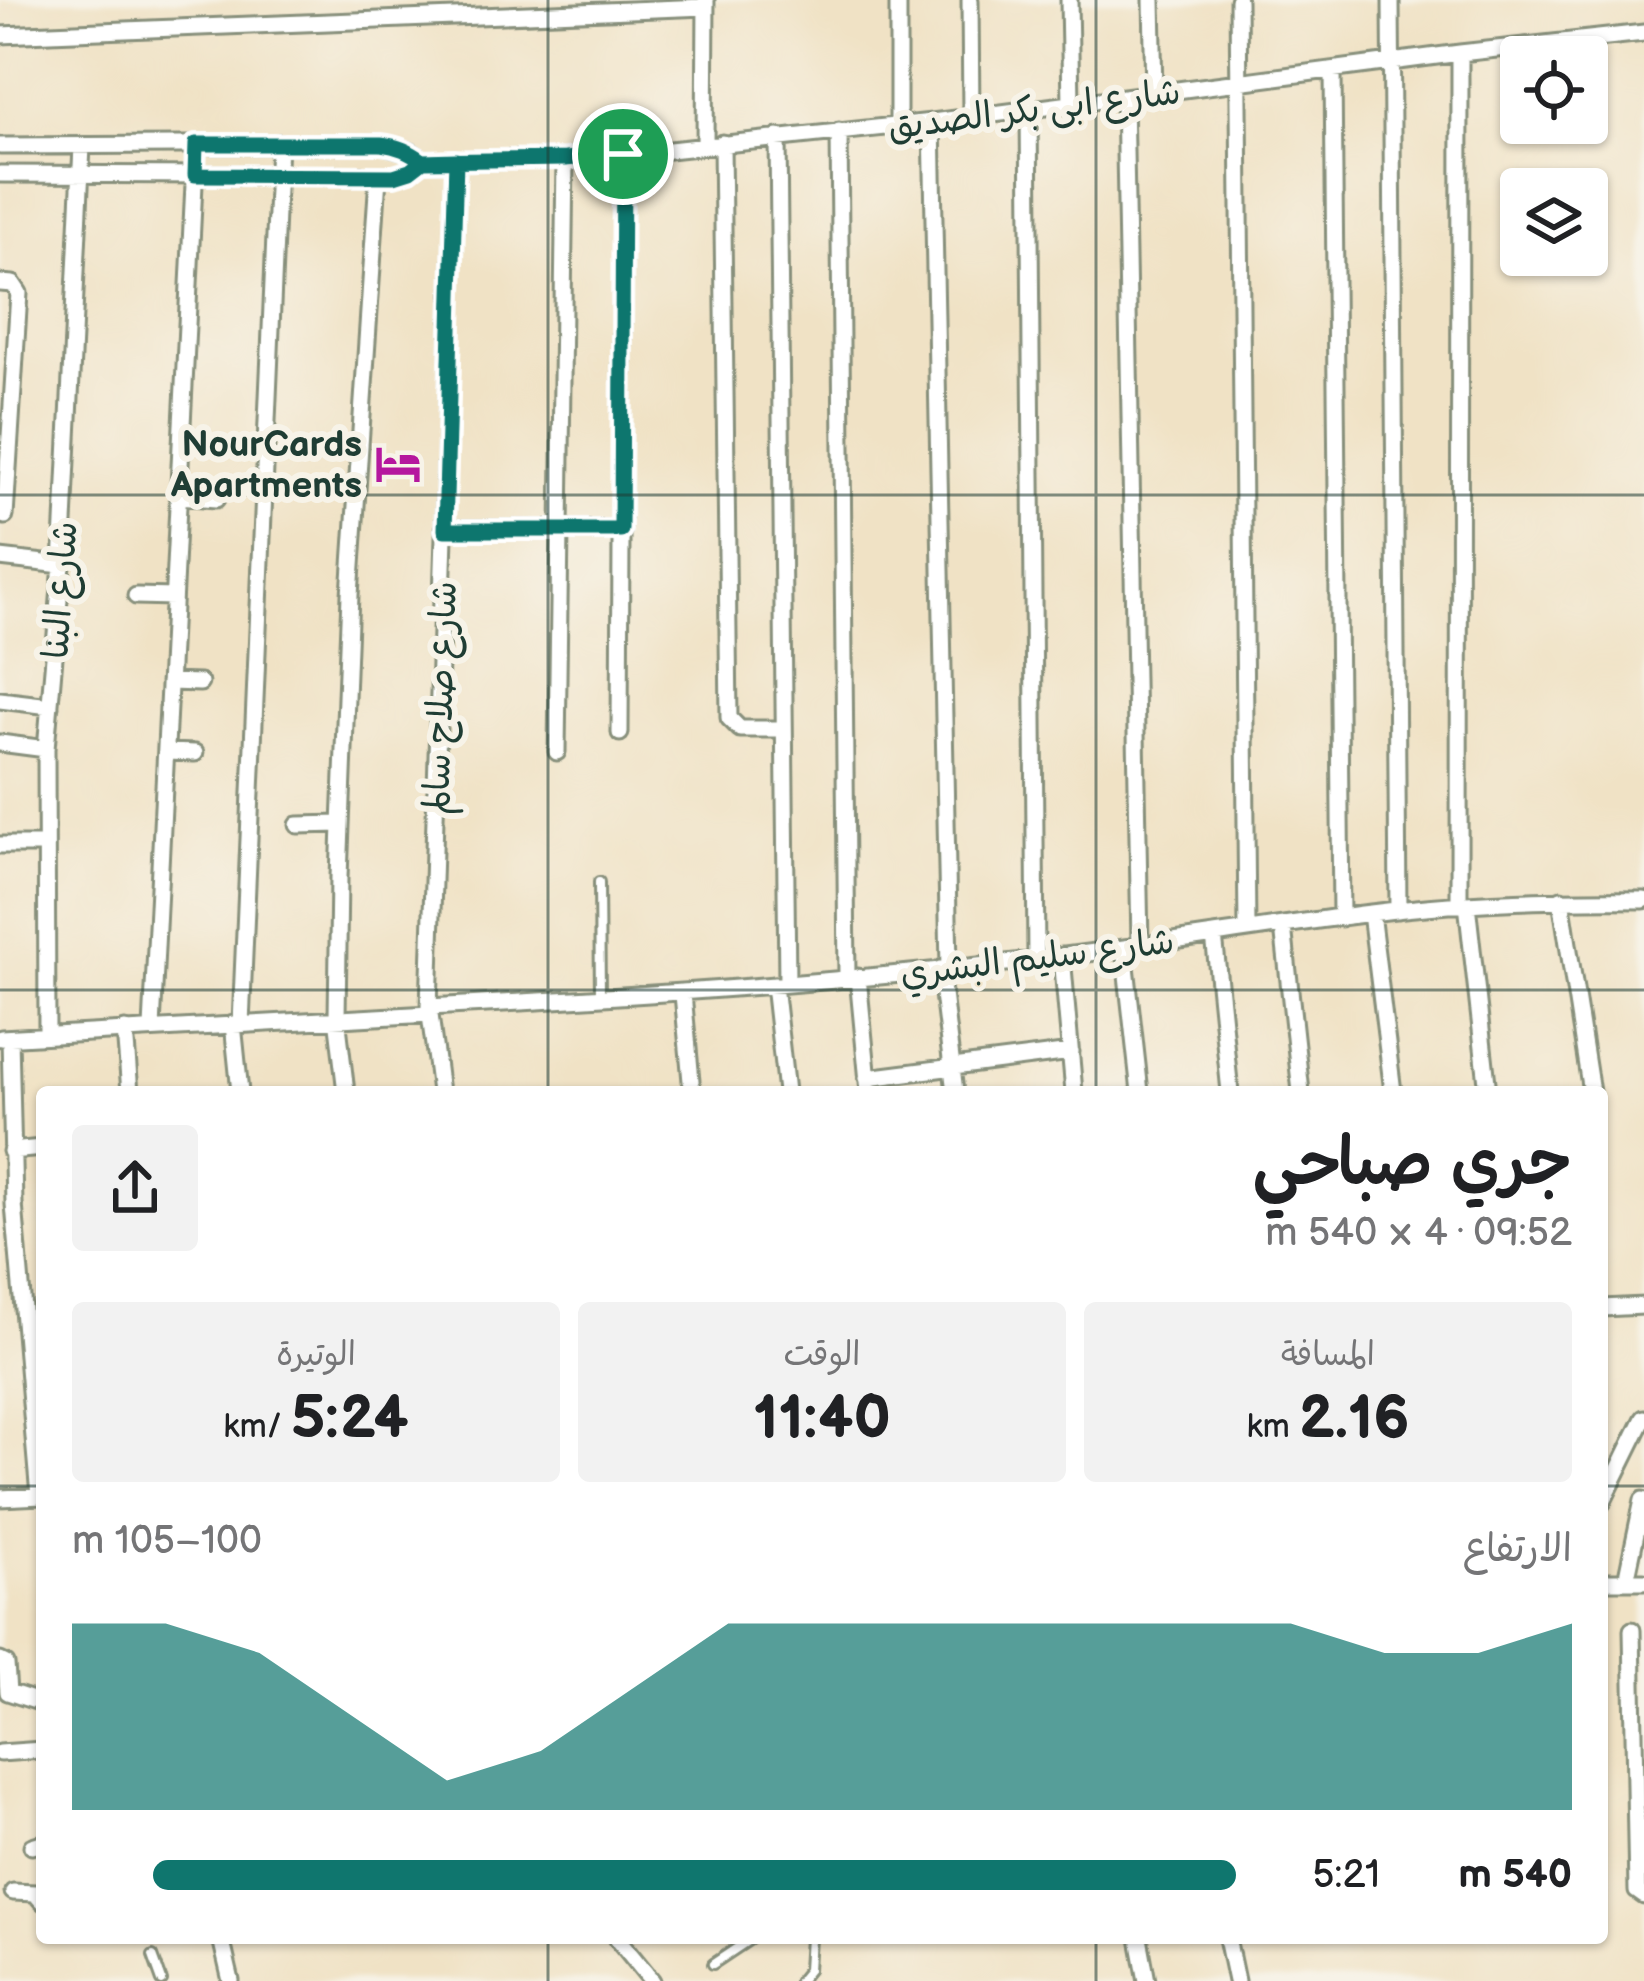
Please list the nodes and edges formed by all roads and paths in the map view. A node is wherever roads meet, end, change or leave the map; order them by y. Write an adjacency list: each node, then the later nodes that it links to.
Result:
1 (898, 0): 20 (street)
2 (970, 0): 18 (street)
3 (1069, 0): 16 (street)
4 (1152, 0): 14 (street)
5 (1238, 0): 13 (street)
6 (1391, 0): 11 (street)
7 (706, 3): 9 (street); 25 (street)
8 (1644, 33): 10 (street, شارع ابى بكر الصديق)
9 (0, 35)
10 (1460, 53): 11 (street, شارع ابى بكر الصديق); 67 (street)
11 (1392, 63): 12 (street, شارع ابى بكر الصديق); 68 (street)
12 (1333, 71): 13 (street, شارع ابى بكر الصديق); 70 (street)
13 (1238, 83): 14 (street, شارع ابى بكر الصديق); 72 (street)
14 (1154, 93): 15 (street, شارع ابى بكر الصديق)
15 (1124, 97): 16 (street, شارع ابى بكر الصديق); 74 (street)
16 (1071, 104): 17 (street, شارع ابى بكر الصديق)
17 (1029, 109): 18 (street, شارع ابى بكر الصديق); 76 (street)
18 (970, 117): 19 (street, شارع ابى بكر الصديق)
19 (932, 122): 20 (street, شارع ابى بكر الصديق); 77 (street)
20 (898, 125): 21 (street, شارع ابى بكر الصديق)
21 (839, 130): 22 (street, شارع ابى بكر الصديق); 78 (street)
22 (778, 137): 25 (street, شارع ابى بكر الصديق); 53 (street)
23 (279, 143): 24 (street, شارع ابى بكر الصديق); 31 (street, شارع ابى بكر الصديق); 35 (street)
24 (196, 144): 27 (street, شارع ابى بكر الصديق); 34 (street)
25 (714, 144): 28 (street, شارع ابى بكر الصديق); 53 (street)
26 (0, 146): 27 (street, شارع ابى بكر الصديق)
27 (82, 146): 33 (street, شارع البنا)
28 (623, 154): 29 (street, شارع ابى بكر الصديق); 44 (street)
29 (565, 159): 30 (street, شارع ابى بكر الصديق); 43 (street)
30 (456, 160): 31 (street, شارع ابى بكر الصديق); 42 (street, شارع صلاح سالم)
31 (423, 161): 36 (street, شارع ابى بكر الصديق)
32 (0, 174): 33 (street, شارع ابى بكر الصديق)
33 (81, 175): 34 (street, شارع ابى بكر الصديق); 46 (street, شارع البنا)
34 (195, 175): 35 (street, شارع ابى بكر الصديق); 39 (street)
35 (278, 175): 36 (street, شارع ابى بكر الصديق); 84 (street)
36 (378, 177): 60 (street)
37 (0, 283): 38 (street)
38 (7, 383): 41 (street)
39 (178, 496): 40 (street); 48 (street)
40 (216, 499)
41 (5, 516)
42 (445, 530): 43 (street); 82 (street, شارع صلاح سالم)
43 (559, 530): 44 (street); 58 (street)
44 (621, 530): 54 (street)
45 (0, 558): 46 (street)
46 (62, 565): 52 (street, شارع البنا)
47 (136, 596): 48 (street)
48 (173, 598): 49 (street)
49 (169, 682): 50 (street); 57 (street)
50 (200, 683)
51 (0, 700): 52 (street)
52 (50, 706): 56 (street, شارع البنا)
53 (784, 729): 79 (street)
54 (620, 733)
55 (0, 743): 56 (street)
56 (46, 749): 63 (street, شارع البنا)
57 (166, 752): 59 (street); 85 (street)
58 (557, 752)
59 (195, 753)
60 (341, 824): 61 (street); 83 (street)
61 (298, 825)
62 (0, 845): 63 (street)
63 (46, 845): 87 (street, شارع البنا)
64 (598, 882): 81 (lane)
65 (1561, 899): 66 (street, شارع سليم البشري); 67 (street, شارع سليم البشري); 105 (street)
66 (1644, 900)
67 (1463, 905): 68 (street, شارع سليم البشري); 104 (street)
68 (1398, 910): 69 (street, شارع سليم البشري)
69 (1370, 913): 70 (street, شارع سليم البشري); 103 (street)
70 (1341, 918): 71 (street, شارع سليم البشري)
71 (1283, 926): 72 (street, شارع سليم البشري); 102 (street)
72 (1247, 930): 73 (street, شارع سليم البشري)
73 (1214, 935): 74 (street, شارع سليم البشري); 101 (street)
74 (1132, 947): 75 (street, شارع سليم البشري); 100 (street)
75 (1062, 956): 76 (street, شارع سليم البشري); 89 (street)
76 (1036, 959): 77 (street, شارع سليم البشري)
77 (944, 968): 78 (street, شارع سليم البشري); 90 (street)
78 (853, 977): 79 (street, شارع سليم البشري); 91 (street)
79 (781, 984): 80 (street, شارع سليم البشري); 97 (street)
80 (683, 994): 81 (street, شارع سليم البشري); 96 (street)
81 (600, 998): 82 (street, شارع سليم البشري)
82 (429, 1010): 83 (street, شارع سليم البشري); 95 (street, شارع صلاح سالم)
83 (337, 1018): 84 (street, شارع سليم البشري); 94 (street)
84 (237, 1024): 85 (street, شارع سليم البشري); 93 (street)
85 (152, 1028): 86 (street, شارع سليم البشري)
86 (125, 1030): 87 (street, شارع سليم البشري); 92 (street)
87 (47, 1035): 88 (street, شارع سليم البشري)
88 (5, 1038): 107 (street)
89 (1071, 1052): 90 (street); 99 (street)
90 (952, 1067): 91 (street); 98 (street)
91 (868, 1085)
92 (130, 1086)
93 (240, 1086)
94 (345, 1086)
95 (439, 1086)
96 (691, 1086)
97 (786, 1086)
98 (954, 1086)
99 (1074, 1086)
100 (1140, 1086)
101 (1229, 1086)
102 (1299, 1086)
103 (1392, 1086)
104 (1488, 1086)
105 (1590, 1086)
106 (36, 1148): 107 (street)
107 (11, 1150): 108 (street)
108 (7, 1205): 111 (street)
109 (1644, 1306): 110 (street)
110 (1608, 1308)
111 (33, 1334): 112 (street)
112 (36, 1403)
113 (1644, 1418): 114 (street)
114 (1608, 1491)
115 (36, 1496): 116 (street)
116 (0, 1498)
117 (1643, 1500): 118 (street)
118 (1635, 1581)
119 (1632, 1630): 126 (street)
120 (0, 1661): 121 (street)
121 (36, 1701)
122 (36, 1750): 123 (street)
123 (0, 1753)
124 (13, 1892): 125 (street)
125 (36, 1896)
126 (1644, 1896)
127 (222, 1944): 136 (street)
128 (621, 1944): 137 (street)
129 (743, 1944): 134 (lane)
130 (810, 1944): 138 (lane)
131 (1140, 1944): 139 (street)
132 (1228, 1944): 140 (street)
133 (153, 1956): 135 (lane)
134 (712, 1964)
135 (162, 1981)
136 (231, 1981)
137 (652, 1981)
138 (799, 1981)
139 (1147, 1981)
140 (1236, 1981)

